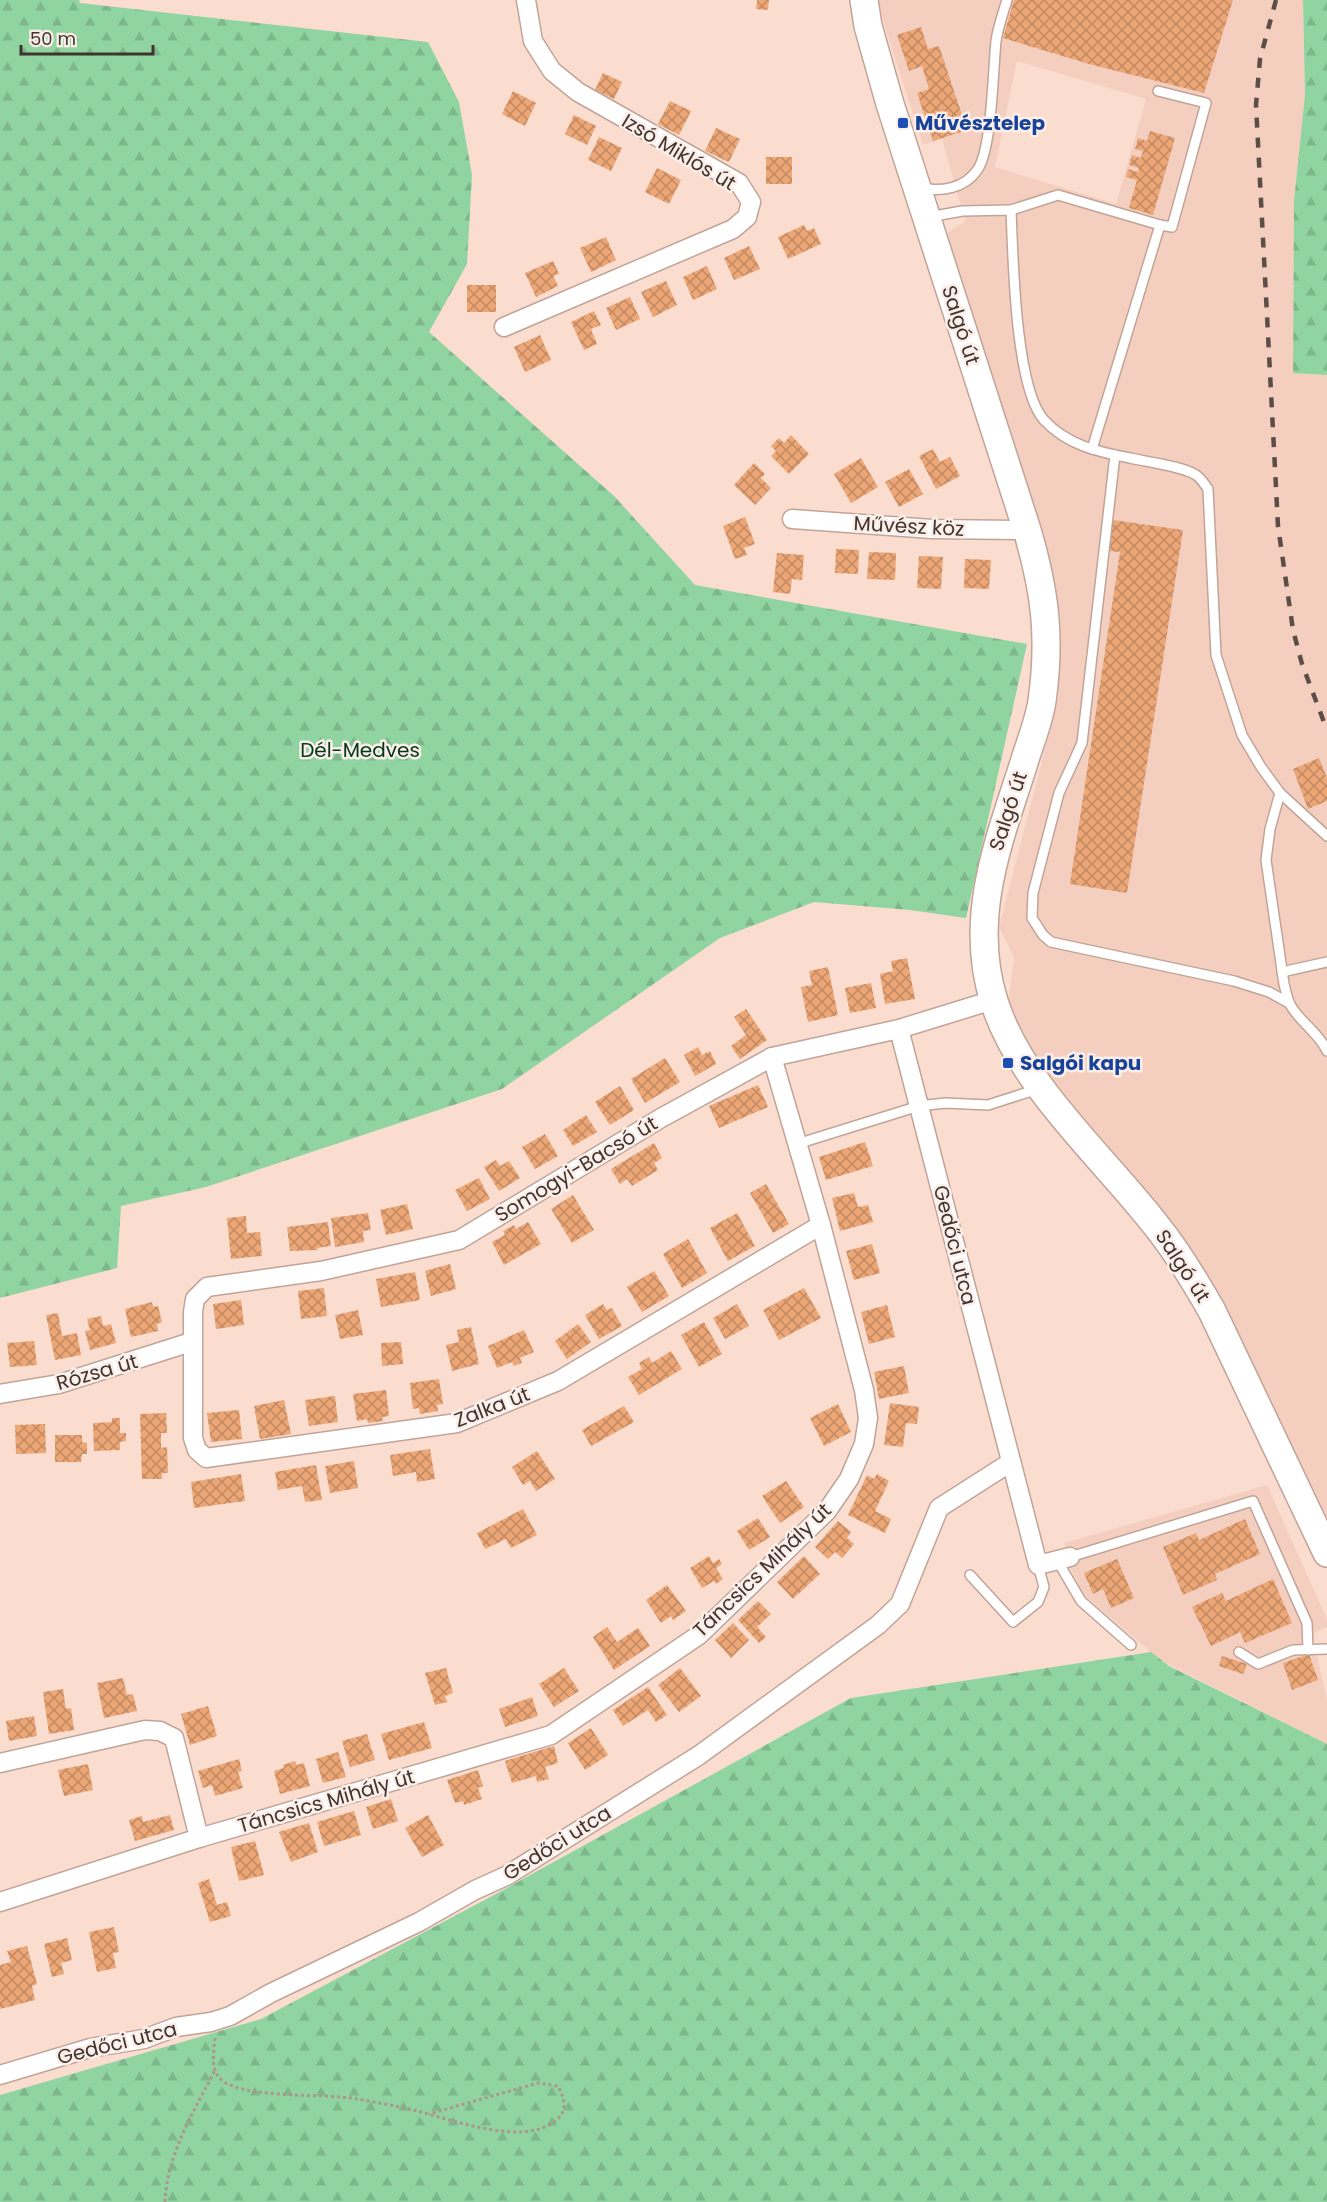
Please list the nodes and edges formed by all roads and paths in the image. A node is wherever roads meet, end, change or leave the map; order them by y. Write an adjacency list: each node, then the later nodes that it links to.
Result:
1 (526, 0): 9 (street, Izsó Miklós út)
2 (864, 0): 5 (main road, Salgó út)
3 (1007, 0): 5 (lane)
4 (1158, 91): 8 (lane)
5 (916, 187): 7 (main road, Salgó út)
6 (1011, 210): 7 (lane); 8 (lane); 10 (lane)
7 (927, 218): 13 (main road, Salgó út)
8 (1160, 225): 10 (lane)
9 (504, 327)
10 (1092, 450): 11 (lane)
11 (1115, 455): 14 (lane); 19 (lane)
12 (792, 519): 13 (street, Művész köz)
13 (1027, 530): 18 (main road, Salgó út)
14 (1280, 793): 15 (lane); 17 (lane)
15 (1327, 836)
16 (1327, 962): 17 (lane)
17 (1282, 972): 19 (lane)
18 (993, 1000): 20 (street, Somogyi-Bacsó út); 23 (main road, Salgó út)
19 (1289, 1003): 21 (lane)
20 (899, 1029): 22 (street, Somogyi-Bacsó út); 24 (street, Gedőci utca)
21 (1327, 1051)
22 (772, 1057): 25 (street, Táncsics Mihály út); 27 (street, Somogyi-Bacsó út)
23 (1041, 1088): 24 (lane); 30 (main road, Salgó út)
24 (919, 1106): 25 (lane); 29 (street, Gedőci utca)
25 (797, 1144): 26 (street, Táncsics Mihály út)
26 (821, 1225): 27 (street, Zalka út); 39 (street, Táncsics Mihály út)
27 (191, 1342): 28 (street, Rózsa út)
28 (0, 1394)
29 (1011, 1462): 32 (street, Gedőci utca); 41 (street, Gedőci utca)
30 (1327, 1553)
31 (1063, 1559): 32 (street); 34 (lane); 35 (lane)
32 (1038, 1565): 33 (lane)
33 (970, 1575)
34 (1131, 1645)
35 (1308, 1650): 36 (lane); 37 (lane)
36 (1327, 1650)
37 (1239, 1652)
38 (0, 1763): 39 (street)
39 (199, 1838): 40 (street, Táncsics Mihály út)
40 (0, 1902)
41 (211, 2022): 42 (path); 43 (street, Gedőci utca)
42 (215, 2070): 44 (path); 45 (path)
43 (0, 2075)
44 (429, 2114): 44 (path)
45 (165, 2202)

